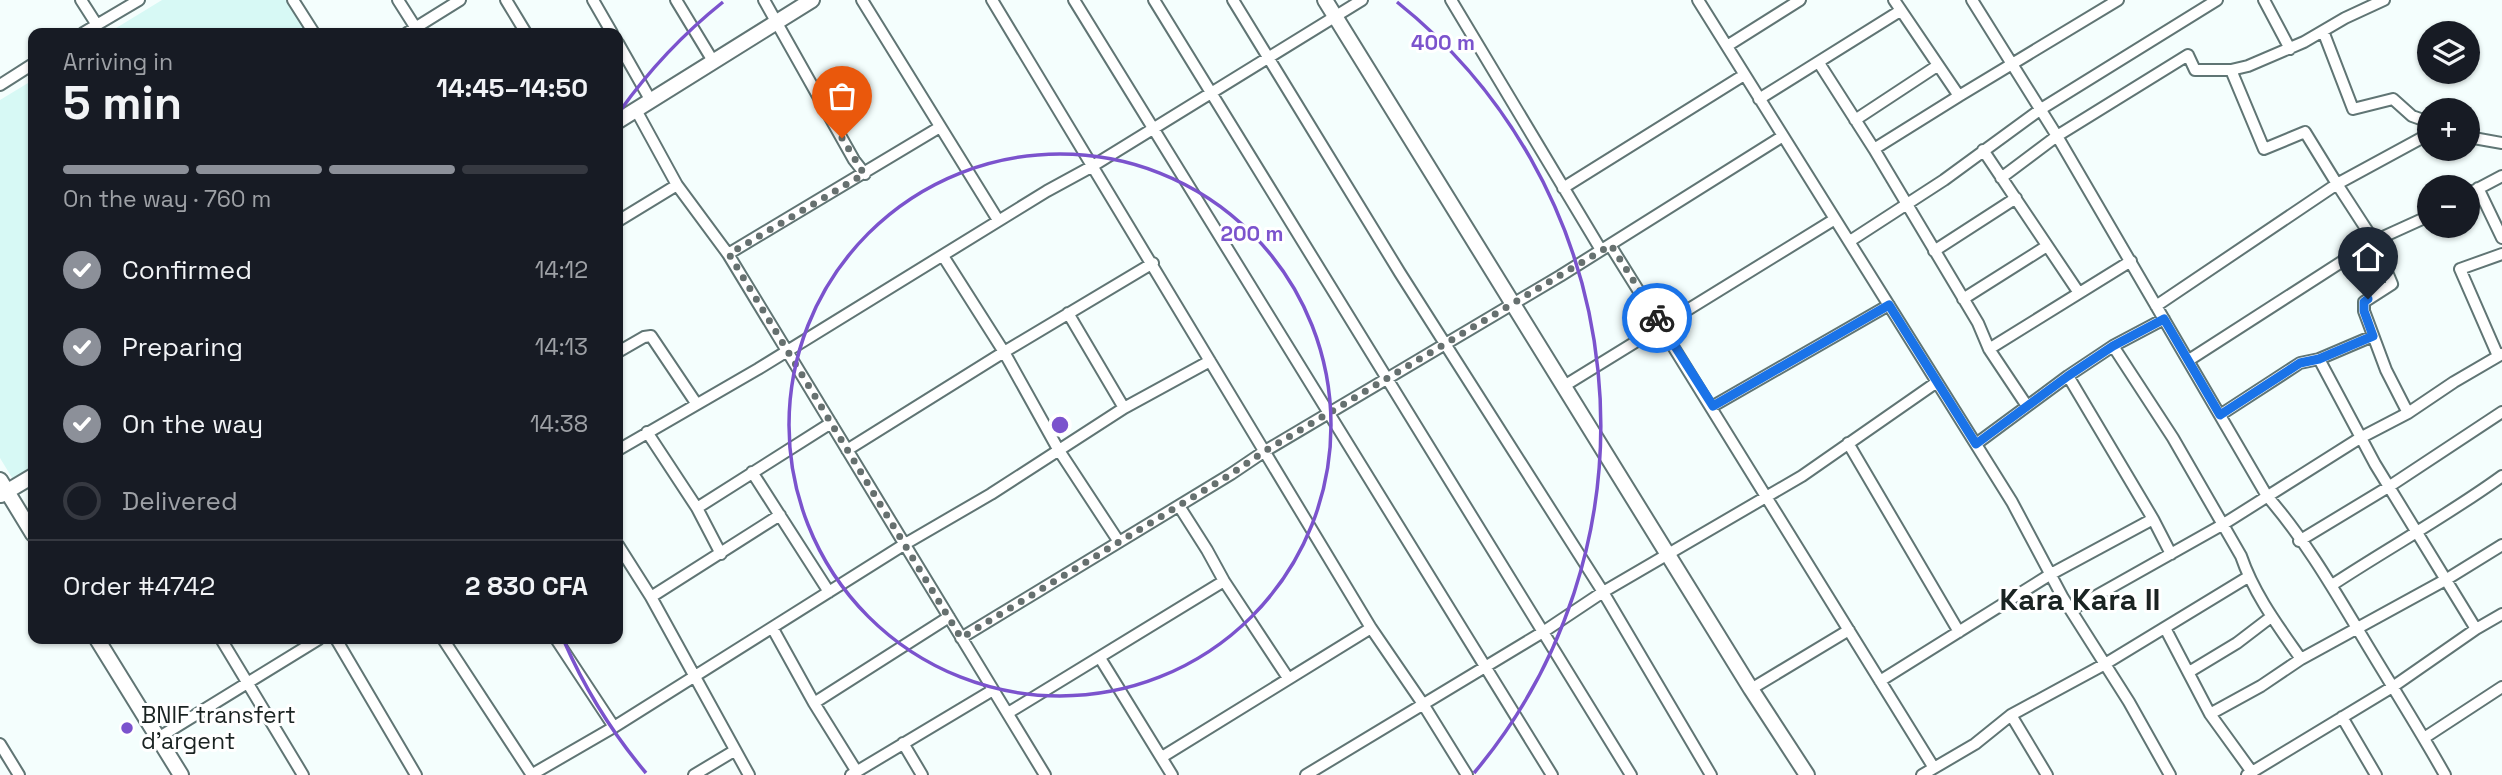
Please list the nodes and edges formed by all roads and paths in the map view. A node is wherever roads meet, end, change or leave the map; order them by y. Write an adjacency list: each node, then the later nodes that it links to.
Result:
1 (81, 0): 31 (street)
2 (139, 0): 31 (street)
3 (293, 0): 33 (street)
4 (398, 0): 34 (street)
5 (460, 0): 35 (street)
6 (506, 0): 36 (street)
7 (593, 0): 37 (street)
8 (676, 0): 43 (street)
9 (764, 0): 30 (street)
10 (812, 0): 30 (street)
11 (862, 0): 60 (street)
12 (992, 0): 69 (street)
13 (1074, 0): 61 (street)
14 (1154, 0): 51 (street)
15 (1233, 0): 42 (street)
16 (1325, 0): 29 (street)
17 (1362, 0): 29 (street)
18 (1451, 0): 76 (street)
19 (1698, 0): 39 (street)
20 (1800, 0): 27 (street)
21 (1894, 0): 28 (street)
22 (2118, 0): 45 (street)
23 (2217, 0): 55 (street)
24 (2264, 0): 40 (street)
25 (2384, 0): 38 (street)
26 (1977, 2): 45 (street)
27 (1782, 5): 39 (street)
28 (1900, 11): 44 (street); 47 (street)
29 (1337, 16): 42 (street); 97 (street)
30 (777, 23): 43 (street); 70 (street)
31 (97, 25): 32 (street)
32 (92, 28)
33 (311, 28)
34 (412, 28)
35 (418, 28)
36 (523, 28)
37 (609, 28)
38 (2323, 31): 40 (street); 58 (street)
39 (1727, 46): 49 (street)
40 (2290, 48): 48 (street)
41 (623, 52): 54 (street)
42 (1268, 58): 51 (street); 104 (street)
43 (713, 61): 54 (street)
44 (1819, 63): 53 (street); 59 (street)
45 (2014, 64): 52 (street); 55 (street)
46 (28, 66): 50 (street)
47 (1937, 66): 52 (street); 59 (street)
48 (2231, 70): 63 (street); 73 (street)
49 (1744, 75): 53 (street); 76 (street)
50 (1, 80)
51 (1209, 93): 61 (street); 115 (street)
52 (1959, 96): 67 (street)
53 (1759, 99): 62 (street)
54 (651, 101): 56 (street)
55 (2041, 108): 63 (street); 68 (street)
56 (636, 110): 57 (street); 74 (street)
57 (623, 118)
58 (2417, 118)
59 (1856, 120): 67 (street)
60 (940, 127): 70 (street); 82 (street)
61 (1153, 127): 69 (street); 124 (street)
62 (1783, 136): 81 (street); 88 (street)
63 (2057, 136): 72 (street); 93 (street)
64 (2480, 139): 66 (street)
65 (2417, 141): 73 (street)
66 (2502, 143)
67 (1874, 149): 79 (street)
68 (1983, 150): 72 (street); 79 (street)
69 (1091, 167): 82 (street); 94 (street)
70 (864, 174): 90 (street)
71 (2502, 176): 75 (street)
72 (2001, 178): 78 (street)
73 (2337, 184): 86 (street); 99 (street)
74 (677, 185): 80 (street); 90 (street)
75 (2480, 187)
76 (1563, 188): 88 (street)
77 (2480, 192): 84 (street)
78 (2016, 198): 87 (street); 89 (street)
79 (1906, 204): 85 (street); 89 (street)
80 (623, 218)
81 (1835, 219): 85 (street); 102 (street)
82 (998, 220): 92 (street)
83 (2417, 222): 86 (street)
84 (2502, 238)
85 (1850, 242): 98 (street)
86 (2374, 242): 103 (street); 112 (street)
87 (2047, 246): 95 (street); 96 (street)
88 (1606, 247): 97 (street); 102 (street)
89 (1934, 251): 96 (street)
90 (729, 254): 108 (street)
91 (2502, 254): 110 (street)
92 (943, 256): 108 (street); 109 (street)
93 (2131, 261): 95 (street); 99 (street)
94 (1153, 263): 100 (street); 113 (street)
95 (2079, 293): 107 (street)
96 (1963, 299): 107 (street)
97 (1511, 303): 104 (street); 117 (street)
98 (1889, 305): 116 (street); 119 (street)
99 (2156, 306): 101 (street)
100 (1068, 313): 109 (street); 121 (street)
101 (2164, 319): 105 (street); 112 (street)
102 (1663, 327): 117 (street); 119 (street)
103 (2373, 336): 111 (street); 123 (street)
104 (1444, 343): 115 (street); 163 (street)
105 (2113, 346): 114 (street); 146 (street)
106 (623, 347): 118 (street)
107 (1989, 349): 120 (street)
108 (788, 351): 118 (street); 126 (street)
109 (1004, 352): 132 (street); 133 (street)
110 (2500, 355): 123 (street)
111 (2319, 359): 125 (street); 128 (street)
112 (2189, 360): 125 (street)
113 (1210, 361): 121 (street); 134 (street)
114 (2068, 376): 120 (street); 145 (street)
115 (1386, 379): 124 (street); 175 (street)
116 (1937, 382): 129 (street); 130 (street)
117 (1564, 386): 156 (street)
118 (696, 403): 127 (street)
119 (1713, 406): 141 (street)
120 (2027, 406): 130 (street)
121 (1124, 408): 132 (street)
122 (2502, 412): 138 (street)
123 (2408, 414): 128 (street)
124 (1328, 415): 134 (street); 187 (street)
125 (2220, 415): 140 (street)
126 (831, 423): 133 (street); 135 (street)
127 (647, 432): 131 (street); 143 (street)
128 (2360, 439): 138 (street); 140 (street)
129 (1848, 443): 141 (street); 176 (street)
130 (1976, 444): 157 (street)
131 (623, 447)
132 (1058, 449): 150 (street); 151 (street)
133 (847, 450): 151 (street)
134 (1265, 451): 142 (street); 169 (street)
135 (752, 472): 143 (street); 144 (street)
136 (2502, 476): 148 (street)
137 (28, 477): 139 (street)
138 (2390, 486): 148 (street); 149 (street)
139 (2, 489): 147 (street)
140 (2267, 496): 146 (street); 149 (street)
141 (1766, 498): 156 (street); 174 (street)
142 (1179, 506): 150 (street); 160 (street)
143 (697, 508): 154 (street)
144 (780, 515): 154 (street); 162 (street)
145 (2154, 519): 155 (street); 157 (street)
146 (2222, 525): 155 (street); 158 (street)
147 (28, 527)
148 (2417, 533): 159 (street); 161 (street)
149 (2300, 541): 161 (street)
150 (1119, 542): 177 (street)
151 (905, 544): 162 (street); 168 (street)
152 (2502, 545): 159 (street)
153 (623, 553): 164 (street)
154 (721, 554): 164 (street)
155 (2171, 554): 165 (street)
156 (1668, 555): 163 (street); 195 (street)
157 (2051, 574): 165 (street); 176 (street)
158 (2248, 577): 167 (street); 170 (street)
159 (2447, 579): 171 (street); 173 (street)
160 (1224, 581): 184 (street); 190 (street)
161 (2332, 585): 171 (street)
162 (829, 592): 172 (street)
163 (1603, 592): 175 (street); 228 (street)
164 (651, 597): 189 (street)
165 (2071, 610): 186 (street)
166 (2502, 614): 173 (street)
167 (2271, 617): 185 (street); 188 (street)
168 (949, 618): 177 (street); 197 (street)
169 (1371, 628): 190 (street); 198 (street)
170 (2165, 628): 186 (street); 188 (street)
171 (2356, 628): 185 (street); 193 (street)
172 (772, 629): 189 (street); 197 (street)
173 (2476, 629): 193 (street)
174 (1849, 630): 191 (street); 195 (street)
175 (1543, 632): 187 (street); 227 (street)
176 (1959, 632): 191 (street)
177 (961, 638): 196 (street)
178 (100, 644): 204 (street)
179 (224, 644): 192 (street)
180 (311, 644): 192 (street)
181 (339, 644): 217 (street)
182 (446, 644): 218 (street)
183 (559, 644): 203 (street)
184 (1100, 658): 199 (street); 209 (street)
185 (2301, 659): 200 (street)
186 (2105, 664): 201 (street); 232 (street)
187 (1486, 667): 198 (street); 226 (street)
188 (2189, 672): 200 (street)
189 (694, 676): 203 (street); 208 (street)
190 (1288, 678): 209 (street)
191 (1880, 681): 210 (street)
192 (248, 683): 204 (street); 216 (street)
193 (2393, 686): 202 (street); 205 (street)
194 (2502, 687): 205 (street)
195 (1751, 689): 229 (street)
196 (993, 690): 199 (street); 206 (street)
197 (814, 704): 211 (street)
198 (1423, 704): 224 (street); 225 (street)
199 (1008, 713): 222 (street)
200 (2210, 714): 212 (street)
201 (2011, 715): 210 (street); 231 (street)
202 (2342, 717): 212 (street); 213 (street)
203 (614, 727): 218 (street)
204 (158, 738): 215 (street)
205 (2424, 738): 233 (street)
206 (903, 743): 211 (street); 221 (street)
207 (0, 744): 214 (street)
208 (734, 751): 219 (street); 220 (street)
209 (1162, 757): 223 (street)
210 (1934, 768): 230 (street)
211 (854, 773)
212 (2250, 774)
213 (2374, 774)
214 (19, 775)
215 (181, 775)
216 (303, 775)
217 (416, 775)
218 (531, 775)
219 (694, 775)
220 (749, 775)
221 (922, 775)
222 (1045, 775)
223 (1172, 775)
224 (1306, 775)
225 (1467, 775)
226 (1552, 775)
227 (1631, 775)
228 (1712, 775)
229 (1807, 775)
230 (1922, 775)
231 (2047, 775)
232 (2170, 775)
233 (2445, 775)

